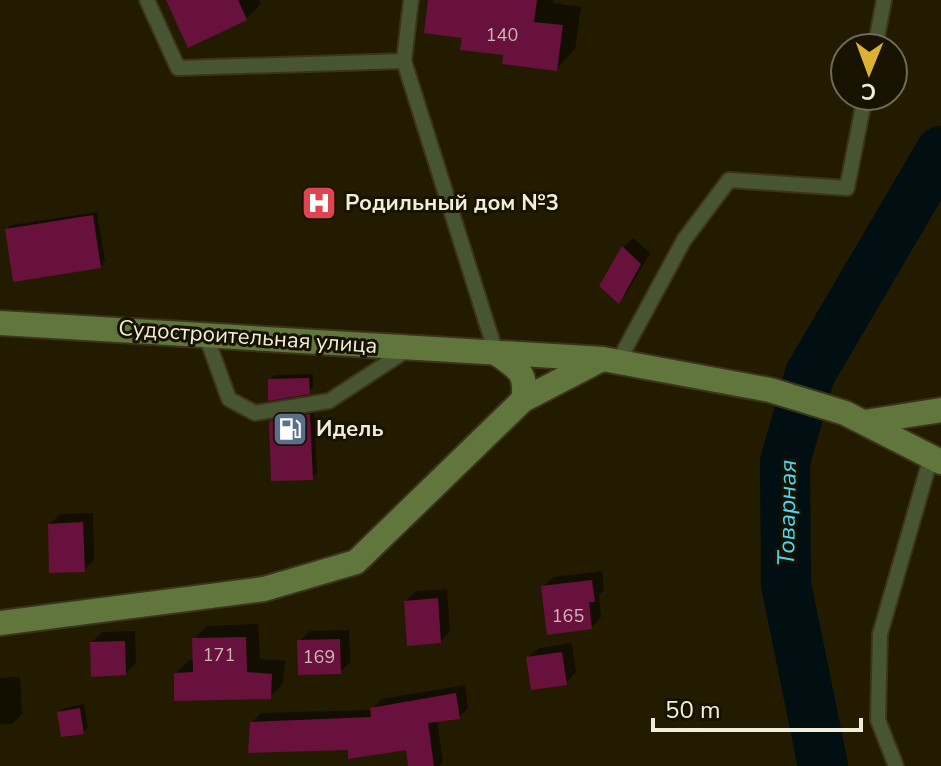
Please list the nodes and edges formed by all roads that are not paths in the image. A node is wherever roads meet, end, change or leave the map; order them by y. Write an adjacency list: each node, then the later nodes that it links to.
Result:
1 (147, 0): 5 (lane)
2 (411, 0): 5 (lane)
3 (884, 0): 4 (lane)
4 (878, 32)
5 (404, 61): 10 (lane)
6 (862, 112): 11 (lane)
7 (0, 323): 8 (main road, Судостроительная улица)
8 (206, 336): 9 (main road, Судостроительная улица); 9 (lane)
9 (411, 347): 10 (main road, Судостроительная улица)
10 (496, 353): 11 (main road, Судостроительная улица); 12 (main road)
11 (610, 361): 12 (main road); 14 (main road, Судостроительная улица)
12 (523, 400): 16 (main road)
13 (941, 410): 14 (main road)
14 (855, 418): 15 (main road, Судостроительная улица)
15 (936, 459): 17 (lane)
16 (0, 623)
17 (896, 766)

